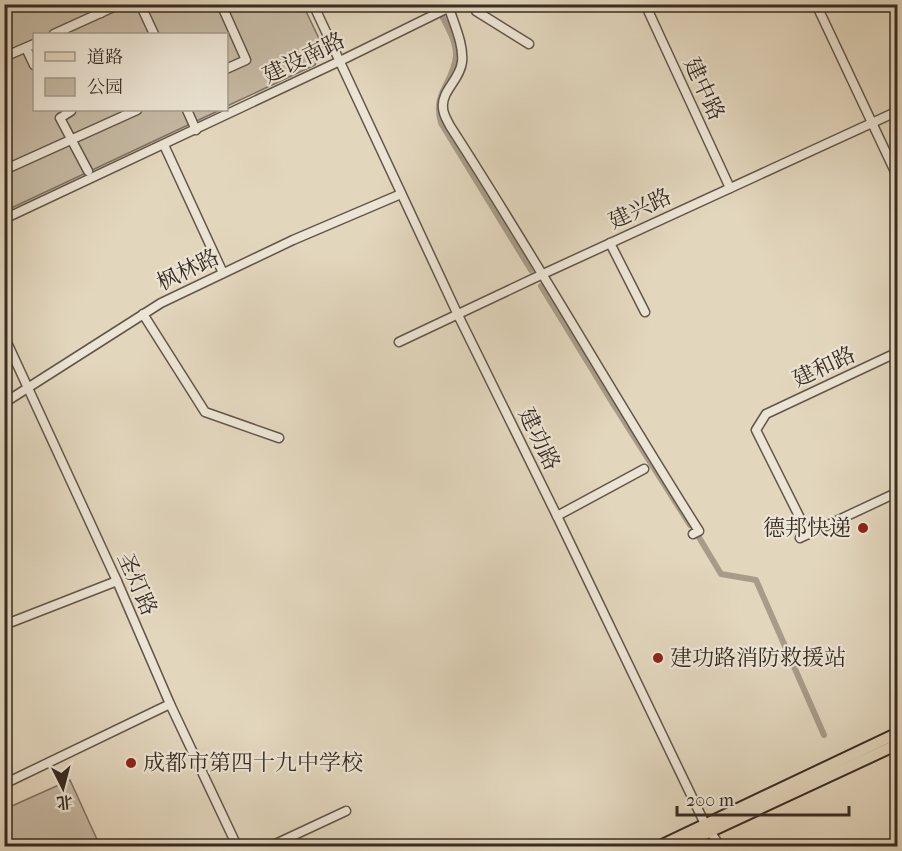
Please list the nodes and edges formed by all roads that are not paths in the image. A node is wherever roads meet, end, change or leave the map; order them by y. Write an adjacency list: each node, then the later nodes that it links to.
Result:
1 (120, 4): 9 (street)
2 (140, 4): 11 (street)
3 (221, 4): 18 (street)
4 (313, 4): 16 (street, 建功路)
5 (472, 4): 13 (street)
6 (645, 4): 30 (street, 建中路)
7 (816, 4): 23 (street)
8 (450, 7): 16 (street, 建设南路); 35 (street)
9 (99, 9): 10 (street)
10 (56, 33)
11 (154, 33)
12 (33, 44): 14 (street)
13 (529, 44)
14 (26, 48): 15 (street); 17 (street)
15 (4, 57)
16 (340, 62): 24 (street, 建设南路); 31 (street, 建功路)
17 (33, 63)
18 (228, 68)
19 (71, 111): 25 (street)
20 (135, 111): 25 (street)
21 (188, 111): 24 (street)
22 (897, 111): 23 (street, 建兴路)
23 (871, 123): 29 (street); 30 (street, 建兴路)
24 (196, 130): 26 (street, 建设南路)
25 (72, 139): 27 (street); 28 (street)
26 (164, 144): 32 (street, 建设南路); 34 (street)
27 (4, 170)
28 (88, 171)
29 (897, 178)
30 (730, 188): 33 (street, 建兴路)
31 (402, 194): 34 (street, 枫林路); 38 (street, 建功路)
32 (4, 219)
33 (610, 243): 35 (street, 建兴路); 36 (street)
34 (223, 273): 37 (street, 枫林路)
35 (543, 274): 38 (street, 建兴路); 48 (street)
36 (645, 312)
37 (143, 314): 42 (street, 枫林路); 44 (street)
38 (458, 315): 40 (street, 建兴路); 47 (street, 建功路)
39 (4, 336): 42 (street, 圣灯路)
40 (399, 342)
41 (897, 352): 46 (street, 建和路)
42 (28, 388): 43 (street, 枫林路); 49 (street, 圣灯路)
43 (4, 403)
44 (279, 438)
45 (644, 469): 47 (street)
46 (897, 492)
47 (557, 516): 56 (street, 建功路)
48 (693, 534)
49 (117, 581): 50 (street); 51 (street, 圣灯路)
50 (4, 625)
51 (170, 704): 54 (street); 57 (street, 圣灯路)
52 (897, 733): 56 (main road)
53 (897, 744): 56 (main road)
54 (4, 783)
55 (346, 811): 58 (street)
56 (707, 828): 59 (main road); 60 (main road); 61 (street, 建功路)
57 (237, 846)
58 (271, 846)
59 (660, 846)
60 (679, 846)
61 (720, 846)

